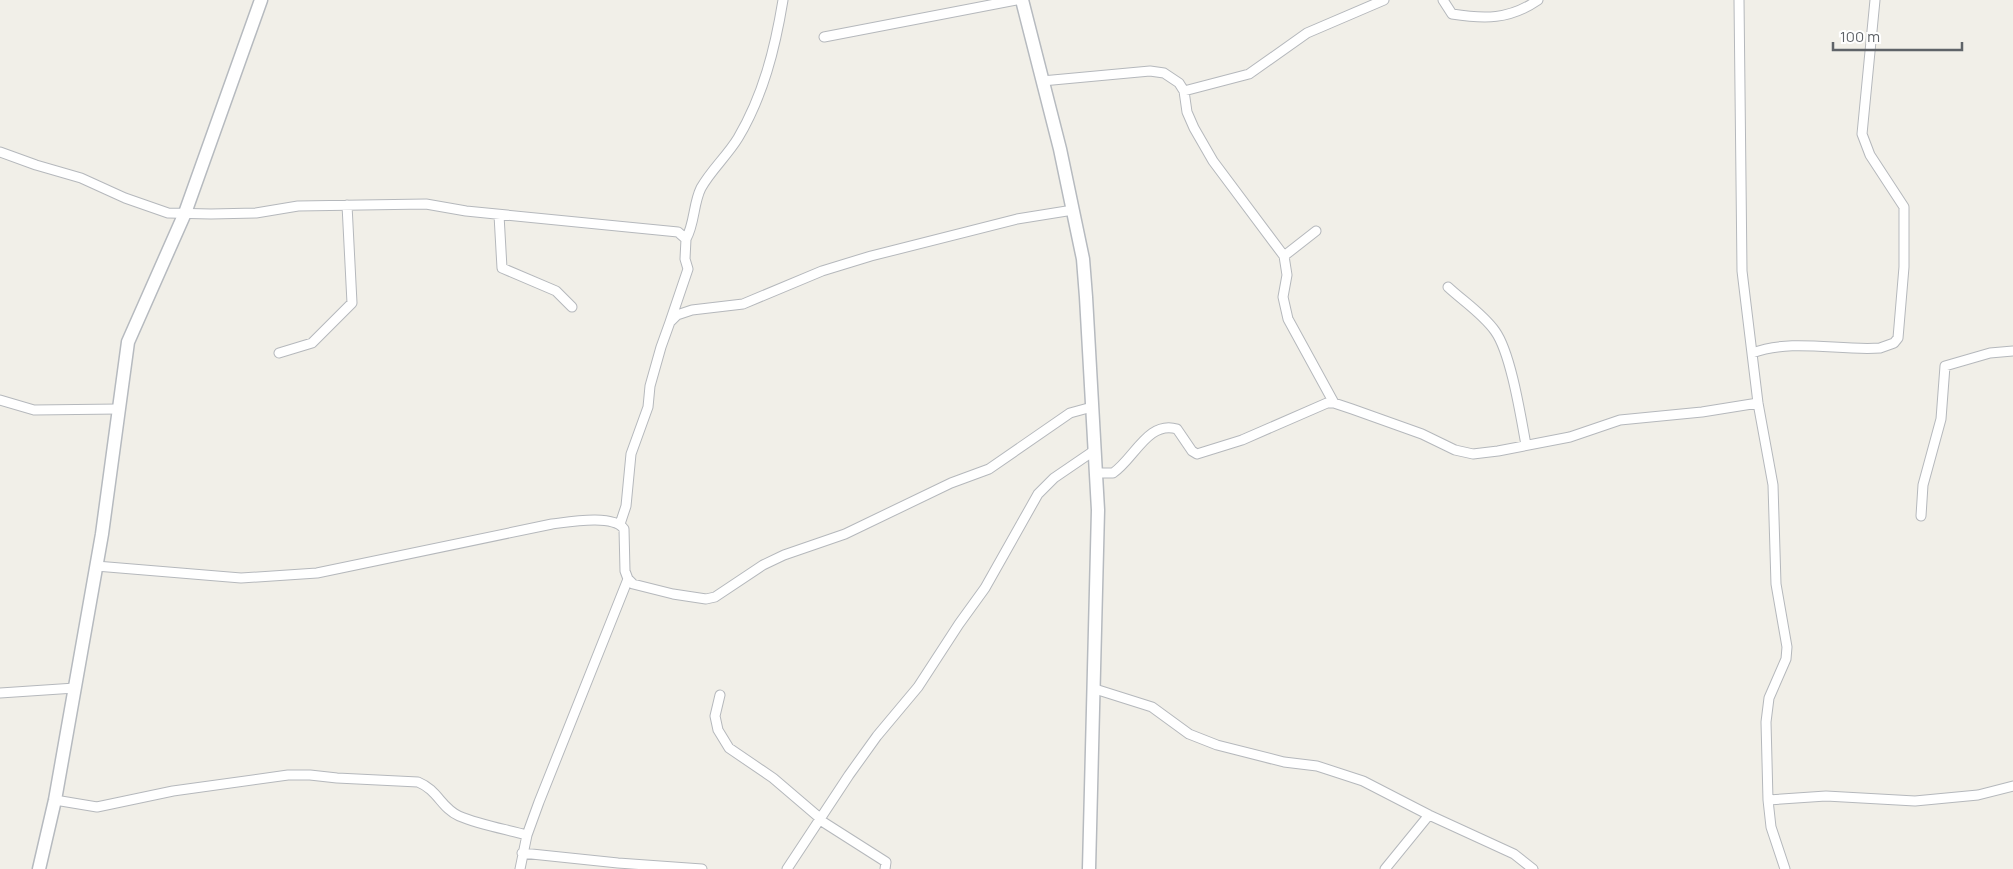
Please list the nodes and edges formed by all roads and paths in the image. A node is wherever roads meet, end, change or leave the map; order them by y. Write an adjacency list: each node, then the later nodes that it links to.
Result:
1 (261, 0): 16 (main road)
2 (783, 0): 19 (street)
3 (1016, 0): 10 (street)
4 (1022, 0): 11 (main road)
5 (1384, 0): 12 (street)
6 (1443, 0): 7 (street)
7 (1538, 0)
8 (1739, 0): 28 (street)
9 (1875, 0): 28 (street)
10 (824, 37)
11 (1042, 81): 12 (street); 15 (main road)
12 (1184, 92): 20 (street)
13 (0, 152): 16 (street)
14 (347, 205): 16 (street); 17 (street); 27 (street)
15 (1073, 210): 24 (street); 32 (main road)
16 (185, 213): 33 (main road)
17 (499, 215): 19 (street); 23 (street)
18 (1316, 231): 20 (street)
19 (686, 239): 22 (street)
20 (1284, 256): 30 (street)
21 (1448, 286): 34 (street)
22 (679, 298): 24 (street); 25 (street)
23 (572, 308)
24 (704, 309): 25 (street)
25 (670, 322): 38 (street)
26 (2013, 351): 37 (street)
27 (279, 353)
28 (1752, 353): 31 (street)
29 (0, 400): 33 (street)
30 (1334, 403): 34 (street); 36 (street)
31 (1758, 403): 34 (street); 47 (street)
32 (1092, 407): 35 (main road); 40 (street)
33 (119, 409): 39 (main road)
34 (1526, 446)
35 (1095, 450): 36 (main road); 49 (street)
36 (1096, 473): 42 (main road)
37 (1921, 516)
38 (620, 524): 39 (street); 40 (street)
39 (96, 566): 41 (main road)
40 (628, 579): 50 (street)
41 (75, 688): 43 (street); 46 (main road)
42 (1095, 689): 48 (street); 57 (main road)
43 (0, 694)
44 (720, 695): 49 (street)
45 (2013, 786): 47 (street)
46 (55, 800): 50 (street); 52 (main road)
47 (1768, 800): 60 (street)
48 (1429, 815): 58 (street); 59 (street)
49 (821, 820): 55 (street); 56 (street)
50 (527, 835): 51 (street)
51 (522, 853): 53 (street); 54 (street)
52 (39, 869)
53 (520, 869)
54 (702, 869)
55 (787, 869)
56 (885, 869)
57 (1089, 869)
58 (1385, 869)
59 (1533, 869)
60 (1785, 869)

